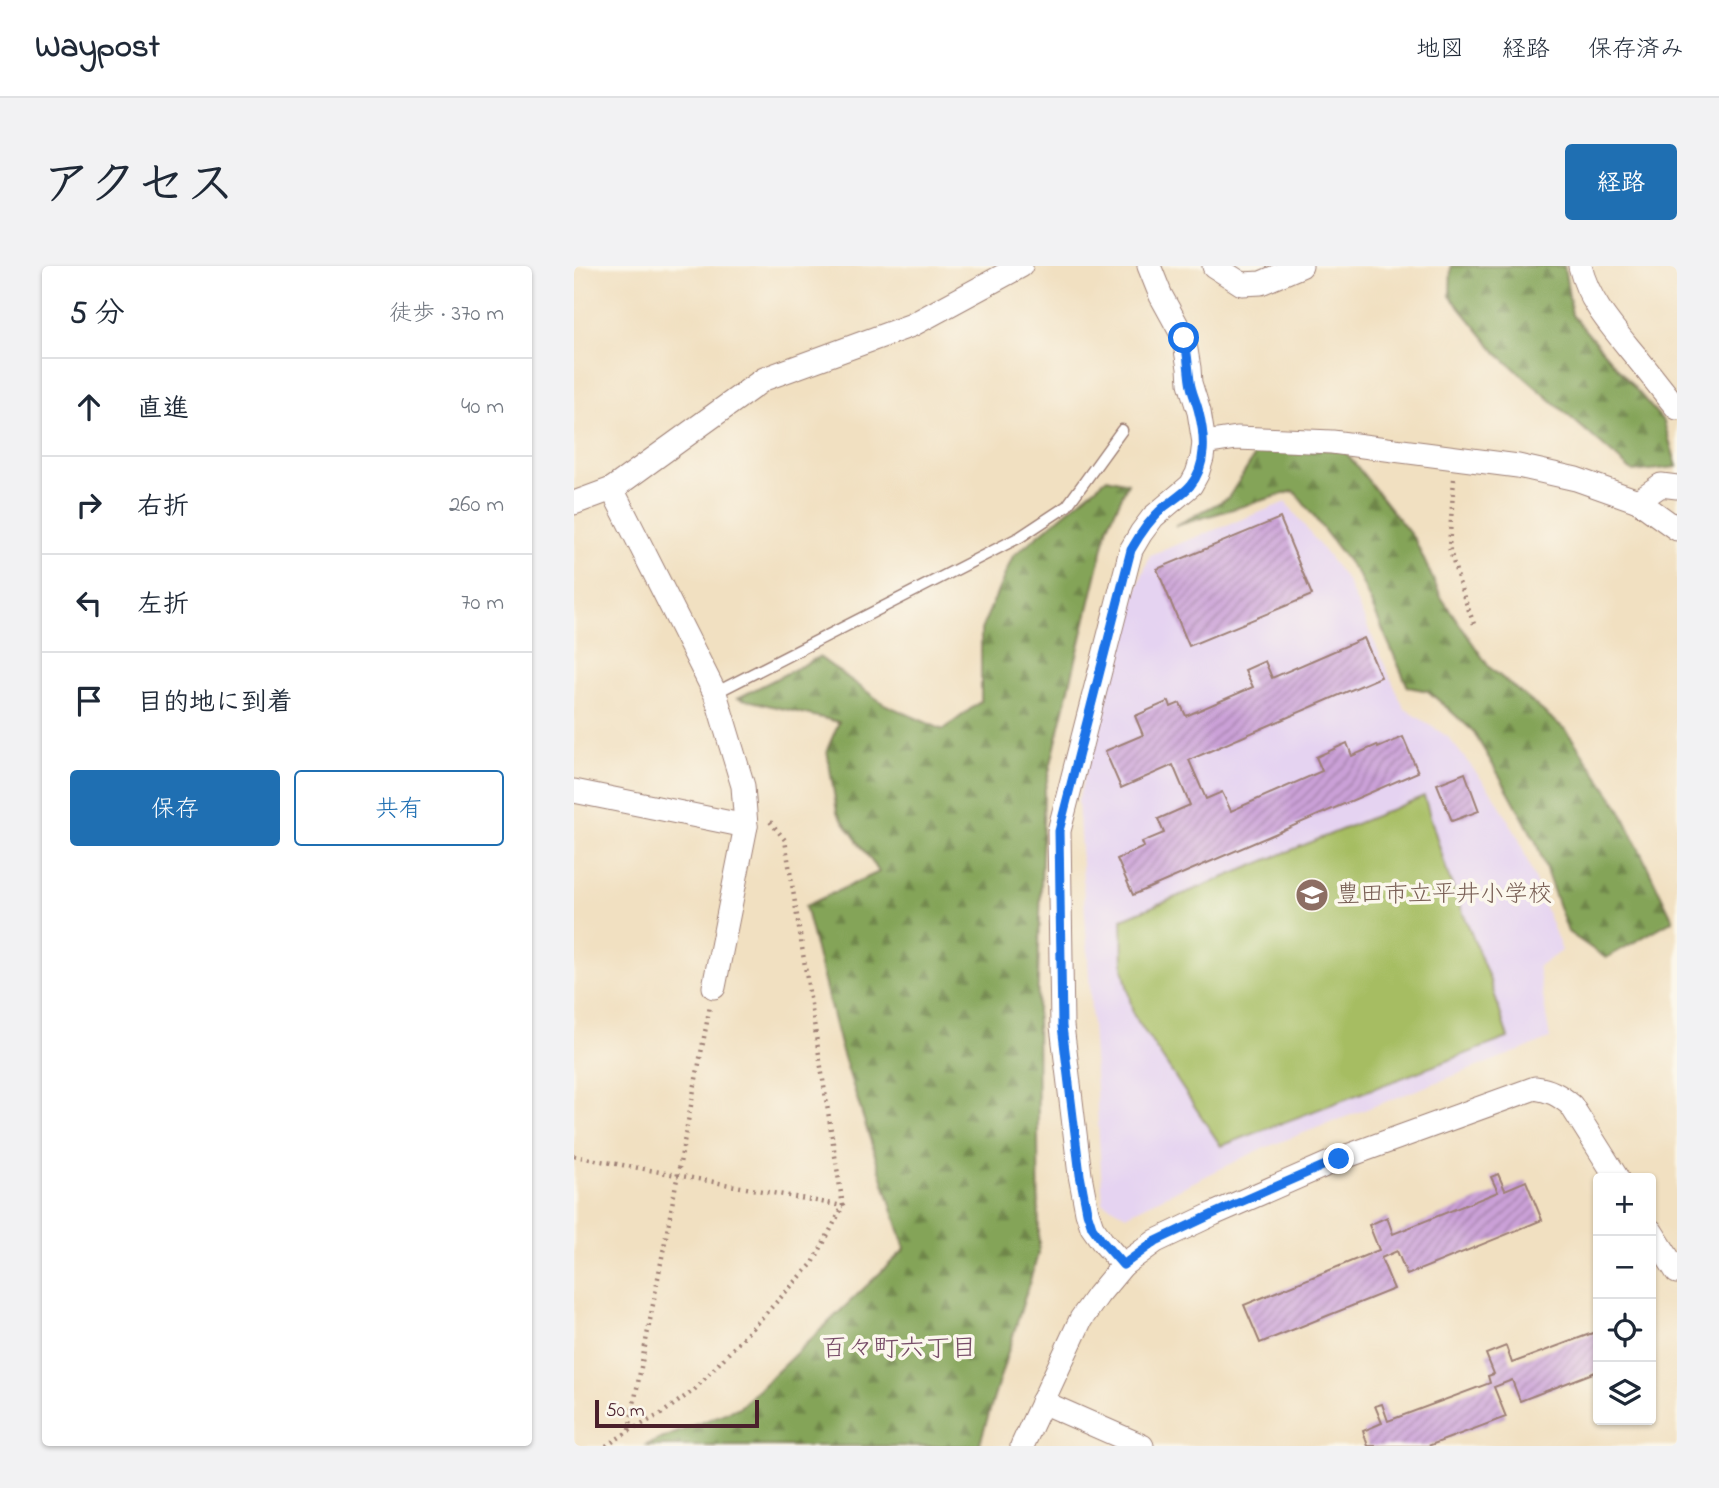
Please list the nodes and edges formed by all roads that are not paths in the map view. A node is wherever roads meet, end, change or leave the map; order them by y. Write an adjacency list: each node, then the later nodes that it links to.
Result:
1 (1021, 266): 10 (street)
2 (1149, 266): 8 (street)
3 (1214, 266): 4 (street)
4 (1301, 266)
5 (1580, 266): 6 (street)
6 (1676, 404)
7 (1122, 430): 14 (lane)
8 (1204, 443): 11 (street); 20 (street)
9 (1677, 487): 11 (street)
10 (612, 489): 12 (street); 14 (street)
11 (1637, 500): 13 (street)
12 (574, 503)
13 (1677, 529)
14 (715, 693): 16 (street)
15 (574, 791): 16 (street)
16 (746, 826): 17 (street)
17 (714, 986)
18 (1614, 1173): 20 (street)
19 (1655, 1236): 21 (street)
20 (1123, 1265): 22 (street)
21 (1677, 1272)
22 (1042, 1402): 23 (street); 24 (street)
23 (1022, 1446)
24 (1142, 1446)

